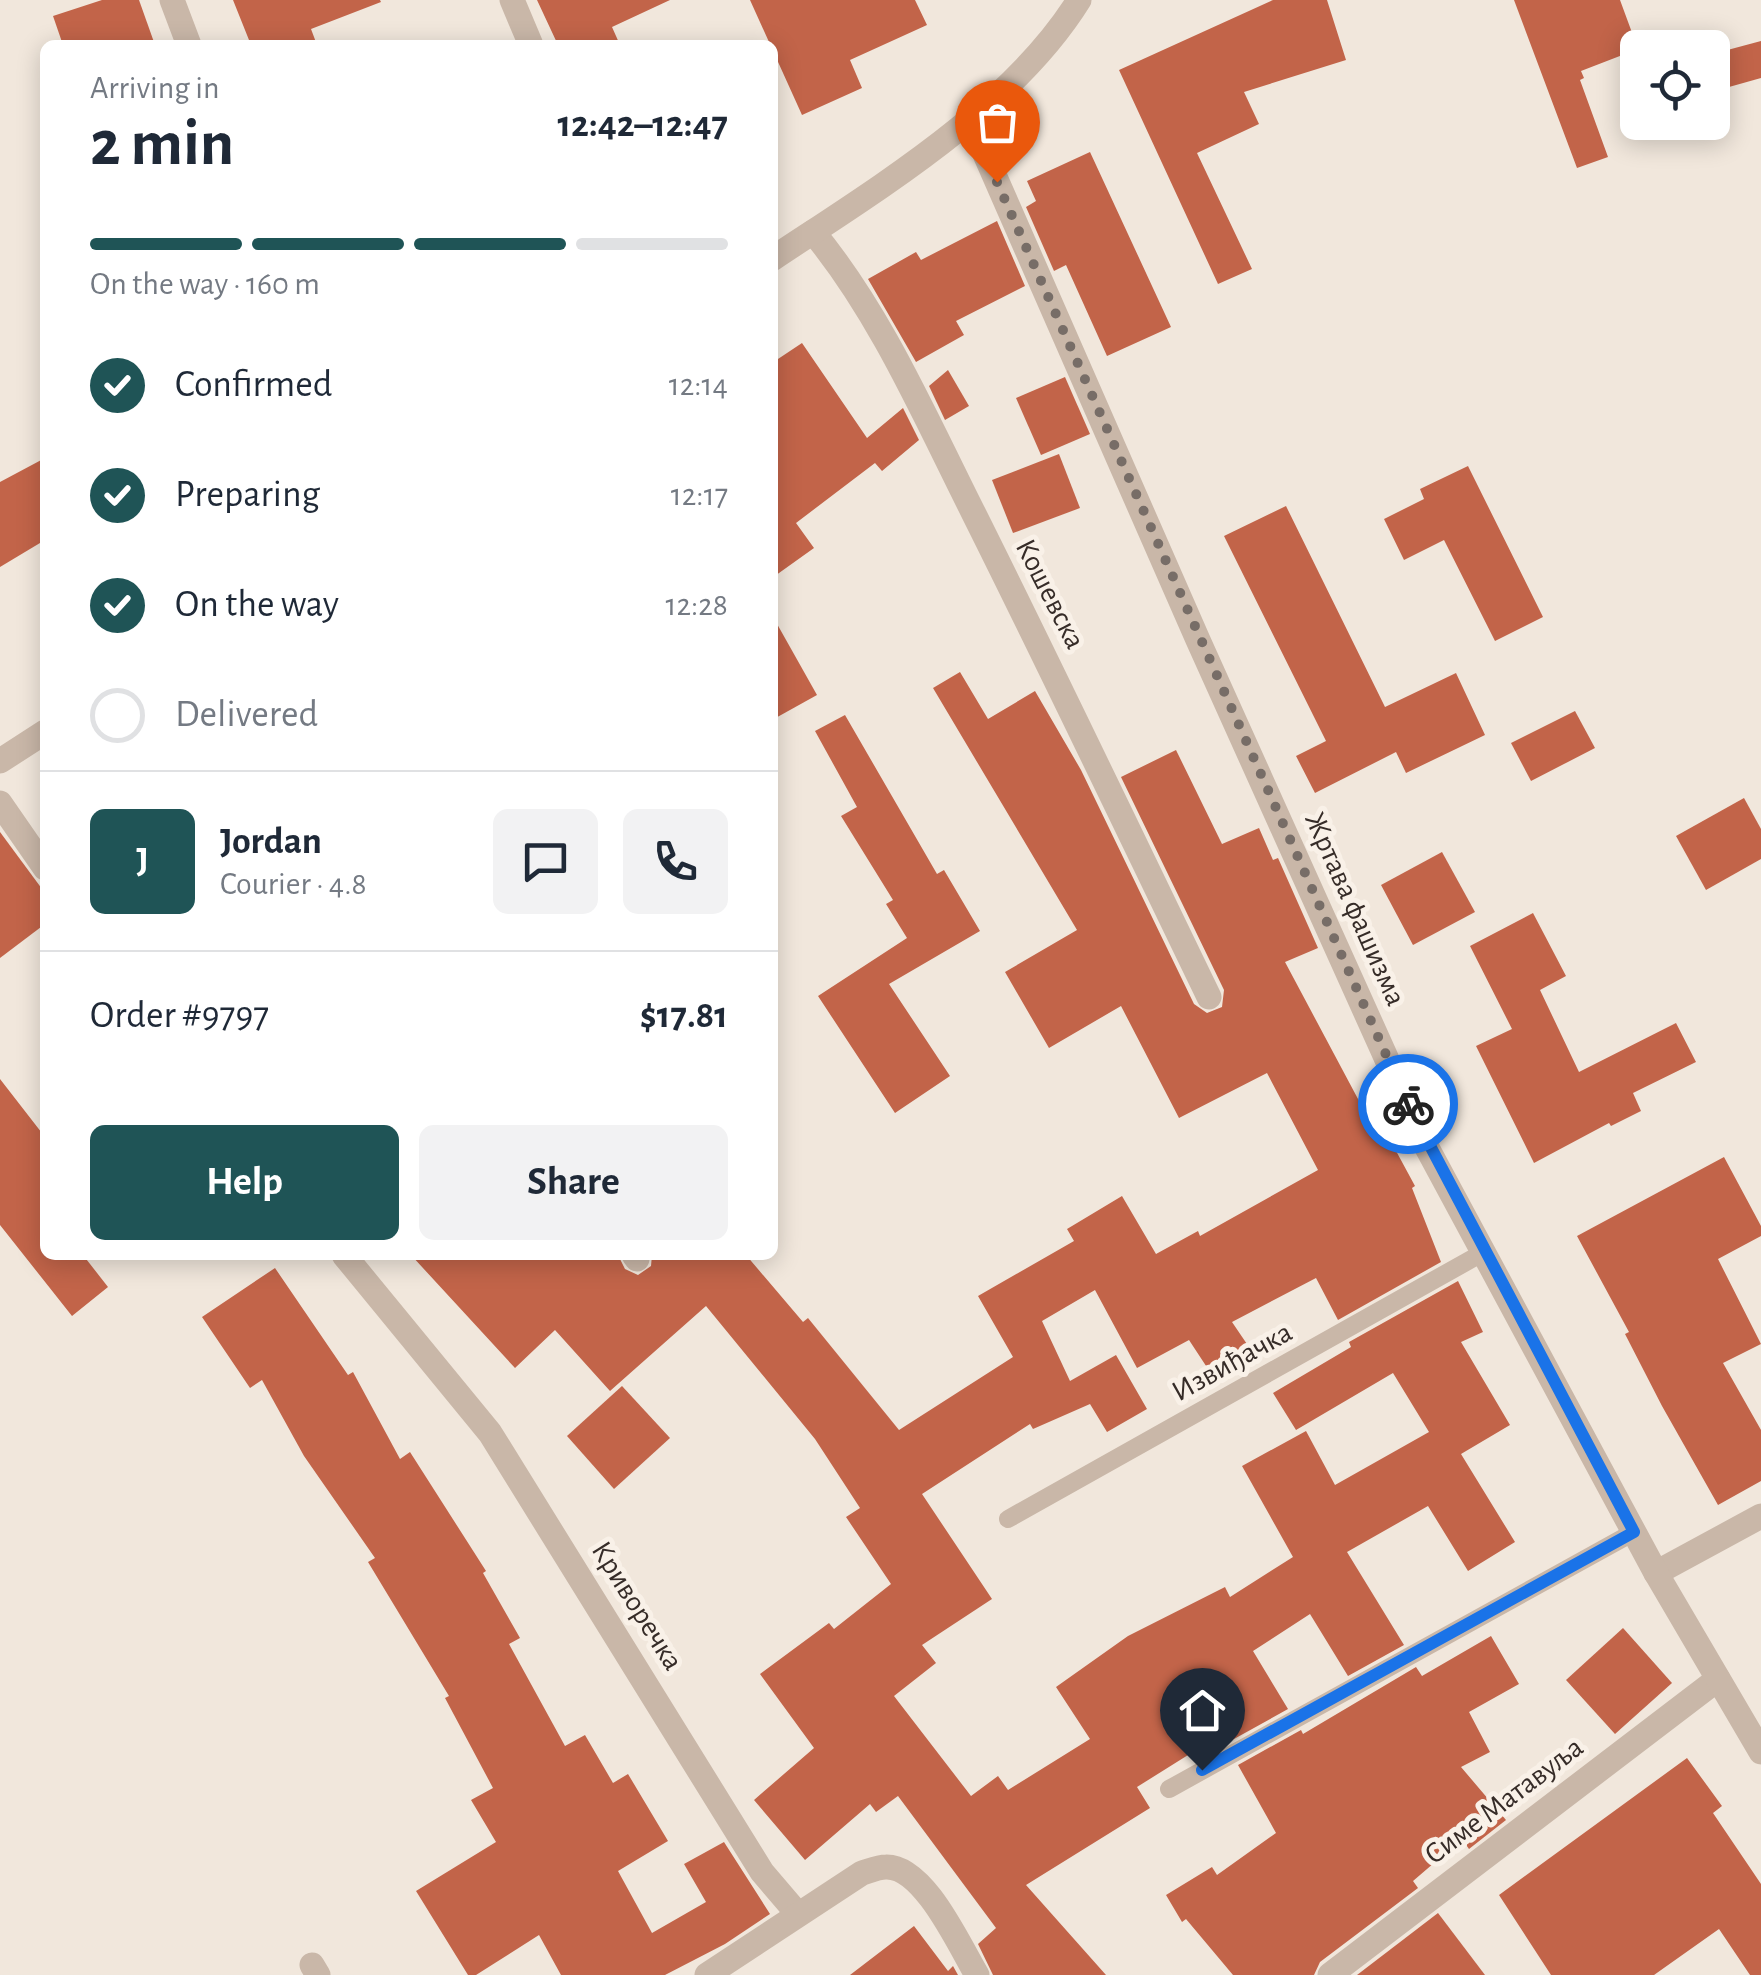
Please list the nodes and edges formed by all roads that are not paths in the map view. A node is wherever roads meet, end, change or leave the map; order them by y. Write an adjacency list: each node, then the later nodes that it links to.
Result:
1 (172, 0): 5 (street)
2 (512, 0): 6 (street)
3 (1079, 0): 7 (street)
4 (1102, 0): 7 (street)
5 (187, 40)
6 (529, 40)
7 (1047, 40): 8 (street)
8 (970, 120): 9 (street); 16 (street, Жртава фашизма)
9 (813, 232): 10 (street); 15 (street, Кошевска)
10 (778, 254)
11 (40, 735): 12 (street)
12 (0, 761)
13 (0, 804): 14 (street)
14 (40, 861)
15 (1209, 997)
16 (1484, 1252): 19 (lane, Извиђачка); 20 (street, Жртава фашизма)
17 (348, 1260): 25 (street, Криворечка)
18 (1761, 1516): 21 (street)
19 (1008, 1520)
20 (1634, 1532): 21 (street, Жртава фашизма); 24 (lane)
21 (1656, 1573): 22 (street, Жртава фашизма)
22 (1718, 1679): 23 (street, Жртава фашизма); 28 (street, Симе Матавуља)
23 (1761, 1752)
24 (1170, 1789)
25 (797, 1913): 26 (street); 27 (street)
26 (707, 1975)
27 (977, 1975)
28 (1330, 1975)

